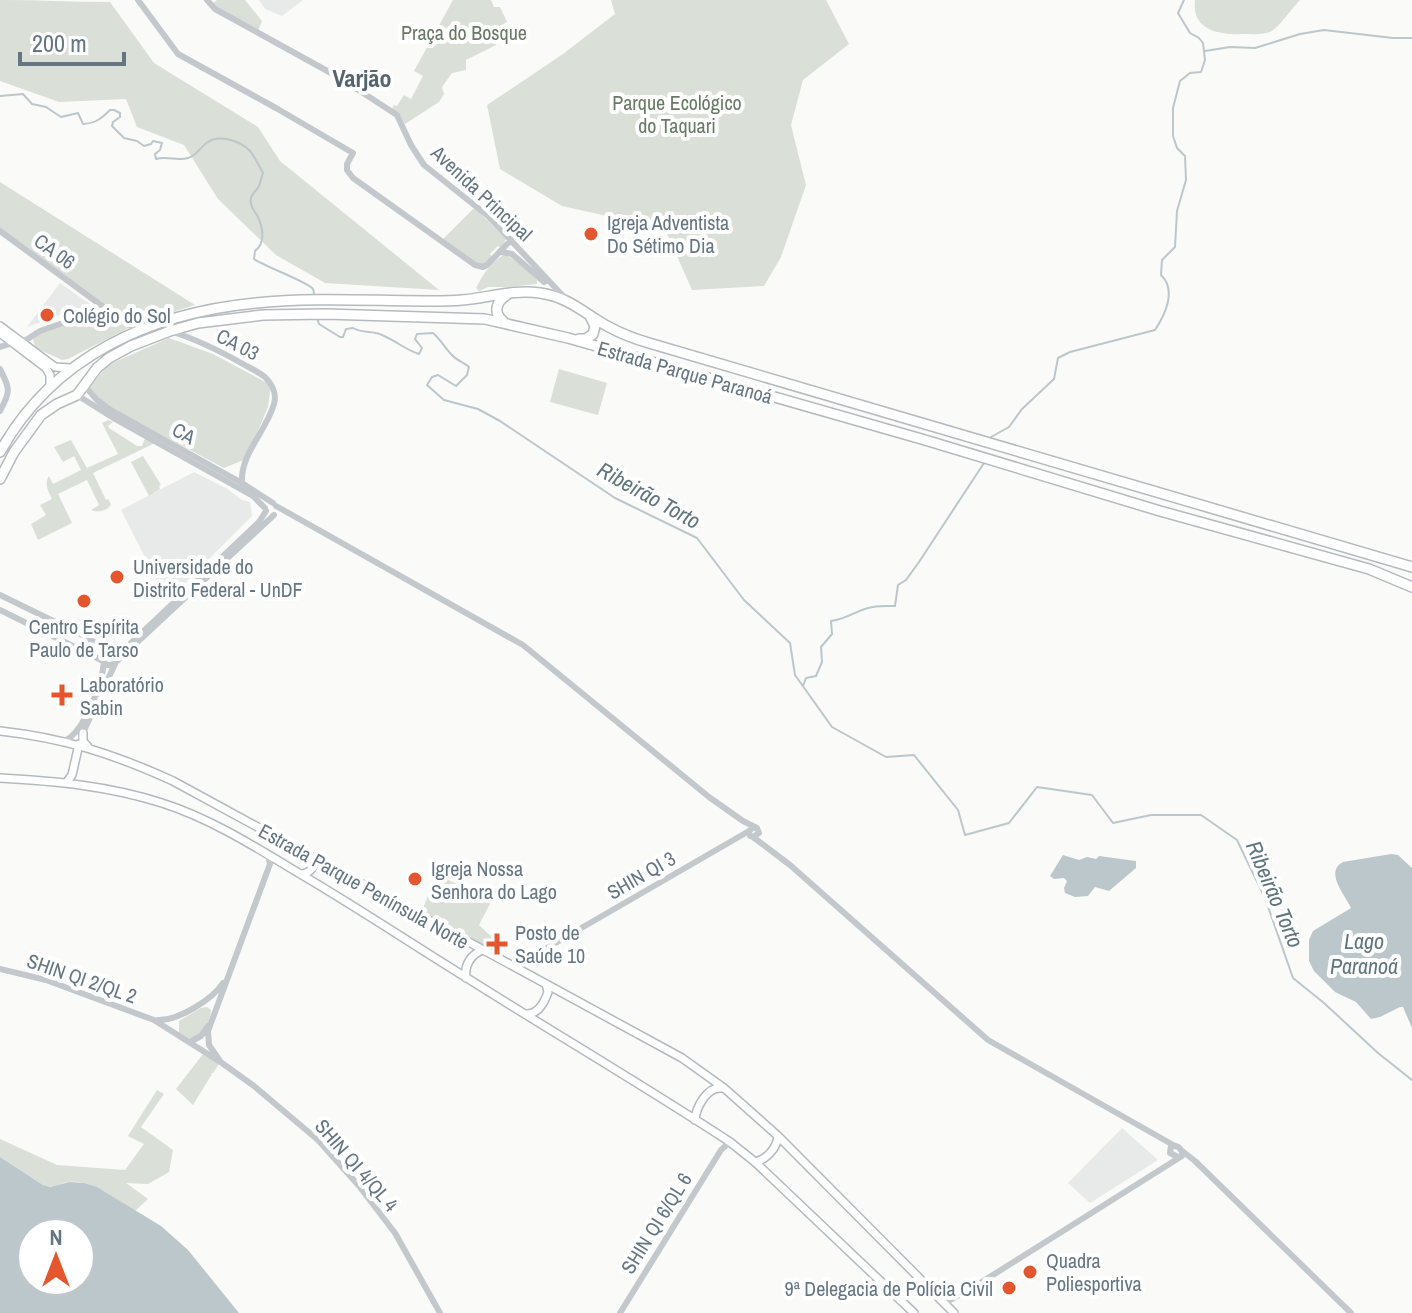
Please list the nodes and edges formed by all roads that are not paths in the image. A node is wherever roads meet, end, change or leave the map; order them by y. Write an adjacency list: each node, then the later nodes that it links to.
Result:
1 (138, 0): 5 (street)
2 (207, 0): 4 (street, Avenida Principal)
3 (0, 231): 10 (street, CA 06)
4 (511, 240): 5 (street); 6 (street, Avenida Principal)
5 (501, 252): 6 (street)
6 (544, 279): 7 (street); 9 (street, Avenida Principal)
7 (528, 291): 8 (main road, Estrada Parque Paranoá); 9 (main road, Estrada Parque Paranoá)
8 (510, 294): 14 (main road); 16 (main road, Estrada Parque Paranoá)
9 (568, 300): 11 (main road, Estrada Parque Paranoá)
10 (96, 305): 12 (street, CA 06); 18 (street)
11 (586, 312): 19 (main road); 28 (main road, Estrada Parque Paranoá)
12 (124, 322): 16 (street, CA 06); 20 (street)
13 (198, 323): 14 (main road, Estrada Parque Paranoá); 17 (main road, Estrada Parque Paranoá); 21 (street, CA 03)
14 (505, 323): 19 (main road, Estrada Parque Paranoá)
15 (0, 326): 22 (main road)
16 (143, 330): 20 (main road, Estrada Parque Paranoá)
17 (170, 331): 21 (street, CA 03); 27 (main road, Estrada Parque Paranoá)
18 (31, 337): 22 (street); 23 (street)
19 (568, 338): 32 (main road, Estrada Parque Paranoá)
20 (120, 339): 24 (main road, Estrada Parque Paranoá)
21 (198, 340): 38 (street, CA 03)
22 (7, 341): 23 (main road); 30 (main road)
23 (34, 351): 25 (main road)
24 (79, 362): 25 (main road, Estrada Parque Paranoá); 27 (main road)
25 (70, 368): 30 (main road, Estrada Parque Paranoá)
26 (0, 369): 34 (street)
27 (94, 373): 29 (main road, Estrada Parque Paranoá)
28 (769, 379): 32 (main road); 35 (main road, Estrada Parque Paranoá)
29 (85, 386): 31 (main road, Estrada Parque Paranoá); 39 (street, CA)
30 (47, 389): 33 (main road); 37 (main road, Estrada Parque Paranoá)
31 (77, 395): 33 (main road, Estrada Parque Paranoá); 45 (street, CA)
32 (761, 395): 36 (main road, Estrada Parque Paranoá)
33 (57, 404): 41 (main road, Estrada Parque Paranoá)
34 (0, 411)
35 (907, 420): 36 (main road); 40 (main road, Estrada Parque Paranoá)
36 (900, 434): 43 (main road, Estrada Parque Paranoá)
37 (0, 452)
38 (245, 461): 39 (street); 42 (street, CA 03)
39 (224, 473): 42 (street, CA)
40 (1108, 477): 43 (main road); 46 (main road, Estrada Parque Paranoá)
41 (0, 479)
42 (242, 483): 44 (street, CA)
43 (1103, 493): 47 (main road, Estrada Parque Paranoá)
44 (274, 509): 45 (street); 55 (street); 64 (street, CA)
45 (265, 510): 53 (street)
46 (1239, 516): 47 (main road); 48 (main road, Estrada Parque Paranoá)
47 (1229, 529): 49 (main road, Estrada Parque Paranoá)
48 (1412, 567)
49 (1412, 587)
50 (0, 595): 51 (street)
51 (11, 601): 52 (street); 53 (street)
52 (1, 611): 54 (street)
53 (111, 651): 54 (street); 55 (street)
54 (104, 662): 55 (street); 58 (street)
55 (116, 662): 57 (street)
56 (1, 732): 58 (main road, Estrada Parque Península Norte)
57 (83, 733): 59 (street); 60 (main road)
58 (65, 741): 59 (main road, Estrada Parque Península Norte)
59 (79, 744): 60 (main road, Estrada Parque Península Norte); 62 (main road)
60 (90, 748): 63 (main road, Estrada Parque Península Norte)
61 (0, 778): 62 (main road, Estrada Parque Península Norte)
62 (66, 783): 65 (main road, Estrada Parque Península Norte)
63 (250, 823): 65 (main road); 66 (main road, Estrada Parque Península Norte)
64 (752, 833): 71 (street, SHIN QI 3); 88 (street)
65 (240, 838): 67 (main road, Estrada Parque Península Norte)
66 (312, 856): 68 (main road); 69 (main road, Estrada Parque Península Norte)
67 (274, 862): 68 (main road, Estrada Parque Península Norte); 72 (street)
68 (301, 874): 73 (main road, Estrada Parque Península Norte)
69 (483, 950): 71 (main road, Estrada Parque Península Norte); 73 (main road)
70 (0, 969): 79 (street, SHIN QI 2/QL 2)
71 (518, 969): 74 (main road, Estrada Parque Península Norte)
72 (227, 977): 75 (street); 76 (street)
73 (466, 978): 77 (main road, Estrada Parque Península Norte)
74 (546, 984): 77 (main road); 84 (main road, Estrada Parque Península Norte)
75 (202, 1003): 76 (street); 78 (street)
76 (214, 1014): 80 (street)
77 (528, 1014): 85 (main road, Estrada Parque Península Norte)
78 (179, 1015): 79 (street, SHIN QI 2/QL 2); 81 (street)
79 (154, 1020): 81 (street, SHIN QI 2/QL 2)
80 (210, 1024): 82 (street); 83 (street)
81 (175, 1033): 82 (street, SHIN QI 4/QL 4)
82 (190, 1042): 83 (street, SHIN QI 4/QL 4)
83 (222, 1063): 93 (street, SHIN QI 4/QL 4)
84 (724, 1088): 85 (main road); 86 (main road, Estrada Parque Península Norte)
85 (695, 1120): 87 (main road, Estrada Parque Península Norte)
86 (778, 1136): 89 (main road); 90 (main road, Estrada Parque Península Norte)
87 (727, 1140): 89 (main road, Estrada Parque Península Norte); 94 (street, SHIN QI 6/QL 6)
88 (1175, 1152): 92 (street); 96 (street)
89 (755, 1162): 91 (main road, Estrada Parque Península Norte)
90 (920, 1280): 91 (main road); 92 (main road, Estrada Parque Península Norte)
91 (900, 1300): 95 (main road, Estrada Parque Península Norte)
92 (949, 1308)
93 (440, 1313)
94 (620, 1313)
95 (914, 1313)
96 (1351, 1313)

